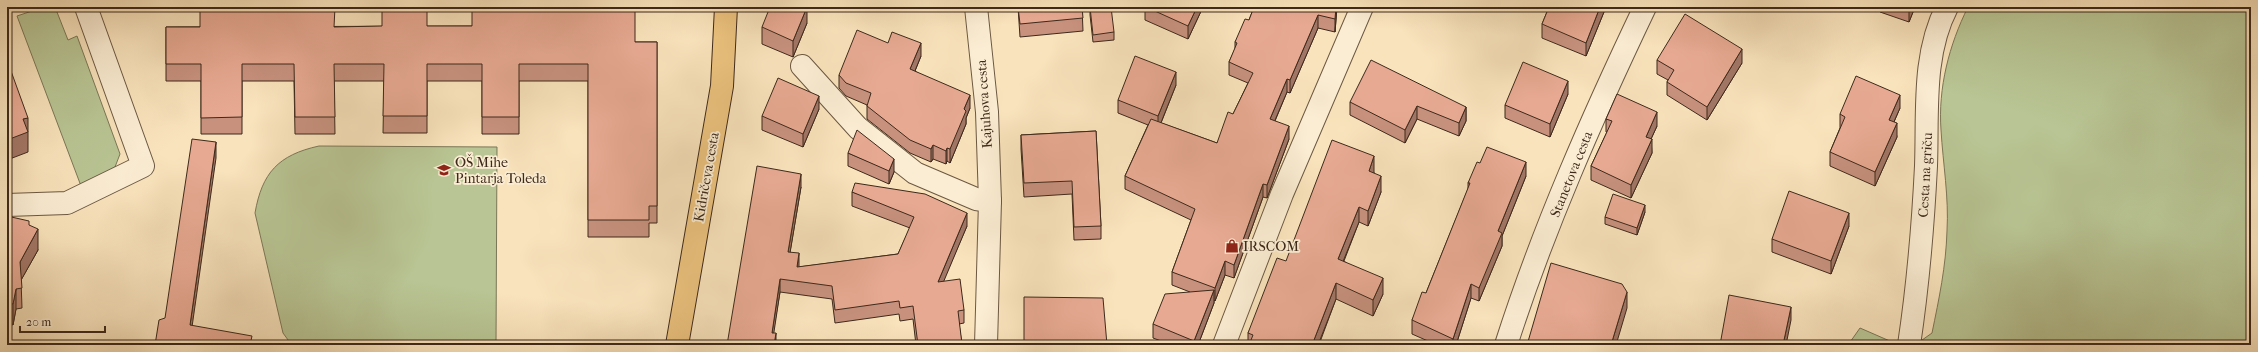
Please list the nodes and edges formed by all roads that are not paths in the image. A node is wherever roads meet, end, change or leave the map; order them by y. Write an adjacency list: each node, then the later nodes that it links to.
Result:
1 (86, 7): 9 (street)
2 (726, 7): 10 (main road, Kidričeva cesta)
3 (976, 7): 8 (street, Kajuhova cesta)
4 (1362, 7): 12 (street)
5 (1645, 7): 13 (street, Stanetova cesta)
6 (1947, 7): 14 (street, Cesta na griču)
7 (802, 66): 8 (street)
8 (990, 201): 11 (street, Kajuhova cesta)
9 (7, 205)
10 (677, 345)
11 (986, 345)
12 (1224, 345)
13 (1506, 345)
14 (1909, 345)

